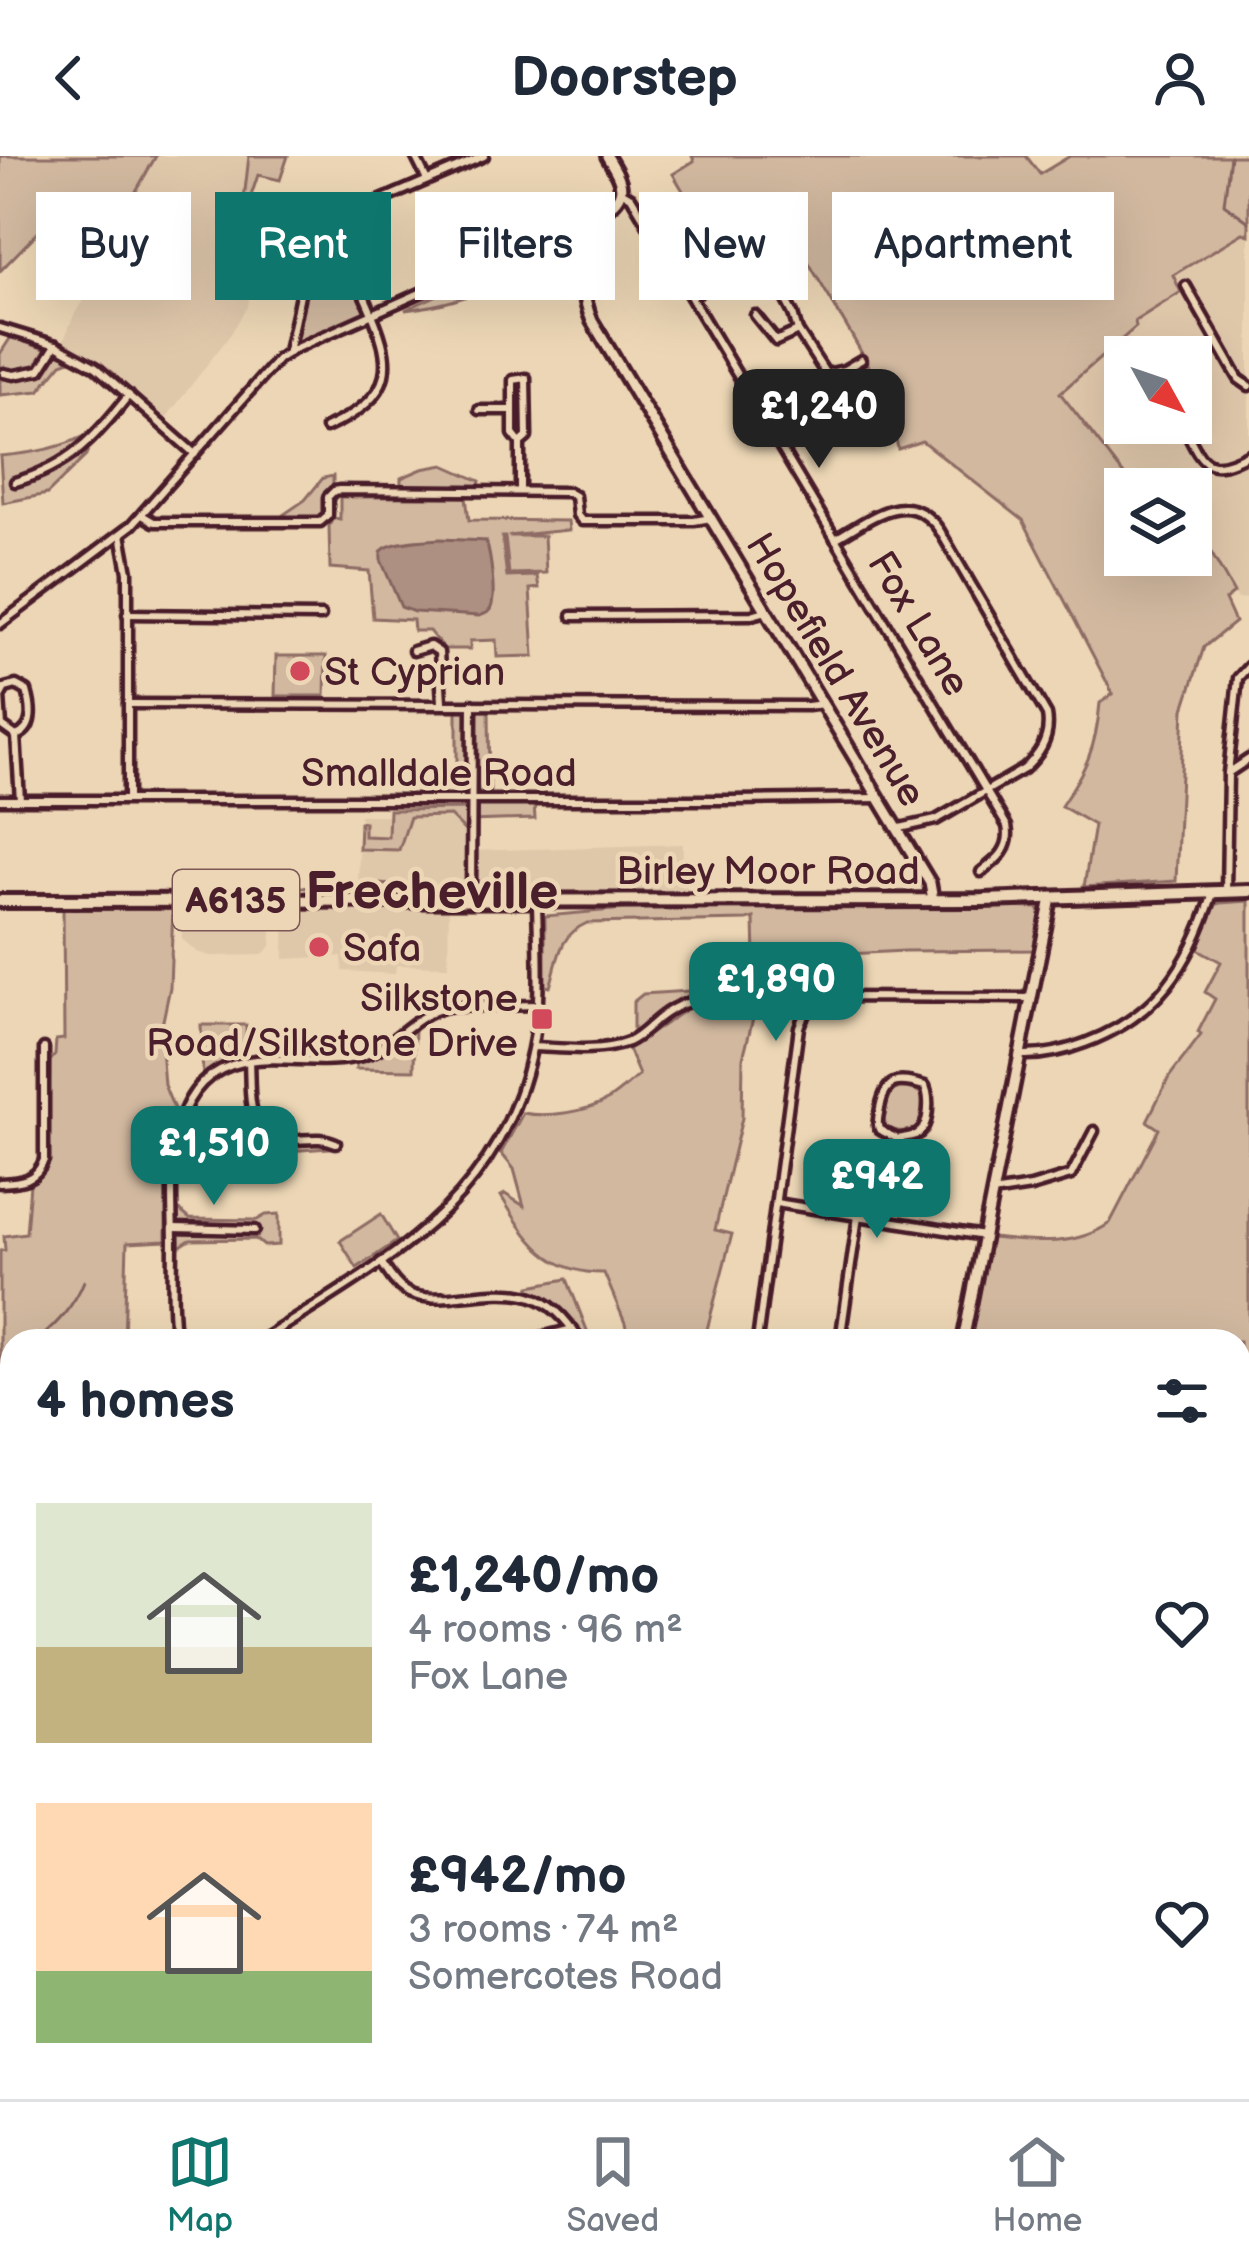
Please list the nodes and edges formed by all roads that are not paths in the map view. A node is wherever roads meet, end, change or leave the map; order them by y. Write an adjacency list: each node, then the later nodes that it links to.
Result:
1 (415, 156): 4 (street)
2 (484, 156): 4 (street)
3 (607, 156): 5 (street, Fox Lane)
4 (427, 181): 6 (street)
5 (622, 191): 7 (street); 8 (street, Fox Lane)
6 (391, 196)
7 (615, 203)
8 (639, 208)
9 (1186, 286): 25 (street)
10 (415, 296): 16 (street)
11 (299, 300): 21 (street)
12 (365, 300): 16 (street)
13 (586, 300): 38 (street, Hopefield Avenue)
14 (693, 300): 29 (street, Fox Lane)
15 (786, 300): 19 (street)
16 (372, 315): 21 (street); 30 (street)
17 (755, 315): 19 (street)
18 (0, 328): 20 (street)
19 (797, 331): 24 (street)
20 (56, 346): 23 (street); 26 (street)
21 (288, 352): 33 (street)
22 (860, 361): 24 (street)
23 (4, 373)
24 (826, 374): 29 (street)
25 (1249, 386)
26 (130, 395): 33 (street); 35 (street)
27 (479, 410): 28 (street)
28 (513, 410): 31 (street); 31 (street)
29 (760, 414): 40 (street, Fox Lane)
30 (326, 428)
31 (520, 443): 36 (street)
32 (1192, 444): 34 (street)
33 (195, 454): 37 (street)
34 (1249, 454)
35 (16, 482)
36 (520, 491): 37 (street); 38 (street)
37 (142, 515): 39 (street)
38 (711, 518): 41 (street, Hopefield Avenue)
39 (122, 534): 42 (street); 45 (street)
40 (836, 539): 55 (street, Fox Lane); 55 (street)
41 (766, 611): 44 (street); 51 (street, Hopefield Avenue)
42 (127, 614): 43 (street); 48 (street)
43 (321, 616)
44 (572, 616)
45 (0, 624)
46 (413, 651): 49 (street)
47 (1249, 666): 54 (street)
48 (128, 704): 49 (street); 60 (street)
49 (442, 704): 50 (street)
50 (472, 704): 51 (street); 57 (street)
51 (823, 704): 56 (street, Hopefield Avenue)
52 (16, 736): 52 (street); 59 (street)
53 (1249, 759): 54 (street)
54 (1228, 773): 64 (street)
55 (985, 791): 61 (street); 62 (street, Fox Lane)
56 (879, 798): 57 (street, Smalldale Road); 61 (street, Hopefield Avenue)
57 (472, 799): 60 (street, Smalldale Road); 68 (street)
58 (0, 800): 59 (street, Smalldale Road)
59 (20, 800): 60 (street, Smalldale Road)
60 (128, 800)
61 (898, 829): 66 (street, Hopefield Avenue)
62 (981, 872)
63 (1249, 891): 64 (main road, Birley Moor Road / A6135)
64 (1219, 892): 65 (main road, Birley Moor Road / A6135); 75 (street)
65 (1051, 898): 66 (main road, Birley Moor Road / A6135); 70 (street)
66 (933, 900): 69 (main road, Birley Moor Road / A6135)
67 (0, 901): 68 (main road, Birley Moor Road / A6135)
68 (471, 902): 69 (main road, Birley Moor Road / A6135)
69 (537, 902): 72 (street)
70 (1031, 998): 75 (street); 82 (street)
71 (739, 1001): 73 (street)
72 (537, 1005): 73 (street); 76 (street)
73 (533, 1047): 88 (street)
74 (44, 1048): 80 (street)
75 (1019, 1054): 81 (street)
76 (249, 1061): 79 (street); 85 (street)
77 (1094, 1131): 81 (street)
78 (898, 1138): 78 (street); 84 (street)
79 (336, 1143)
80 (0, 1183)
81 (992, 1193): 87 (street)
82 (776, 1203): 83 (street); 92 (street)
83 (857, 1216): 84 (street); 93 (street)
84 (880, 1220): 87 (street)
85 (172, 1228): 86 (street); 89 (street)
86 (255, 1230)
87 (984, 1236): 94 (street)
88 (381, 1262): 90 (street); 91 (street)
89 (176, 1329)
90 (278, 1329)
91 (573, 1329)
92 (759, 1329)
93 (842, 1329)
94 (965, 1329)

